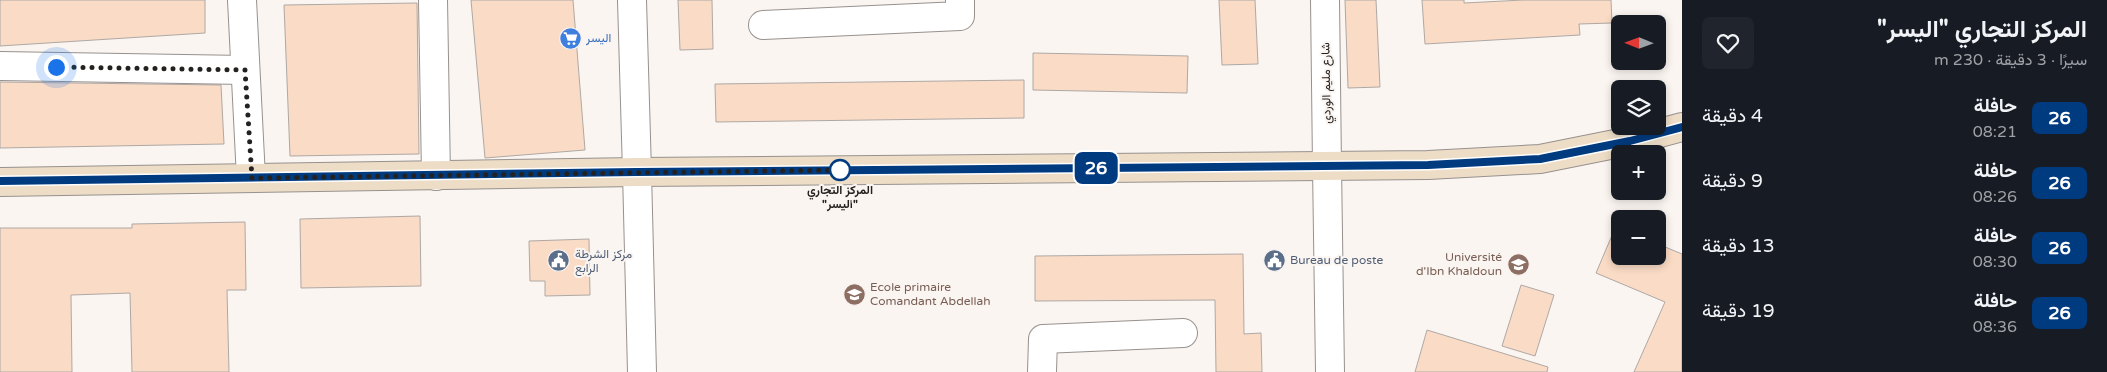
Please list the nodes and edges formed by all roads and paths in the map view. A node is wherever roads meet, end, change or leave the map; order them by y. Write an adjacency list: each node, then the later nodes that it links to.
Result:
1 (242, 0): 8 (street)
2 (433, 0): 12 (street)
3 (632, 0): 11 (street)
4 (960, 0): 6 (street)
5 (1325, 0): 10 (street, شارع مليم الوردي)
6 (764, 25)
7 (0, 66): 8 (street)
8 (245, 70): 13 (street)
9 (1682, 127): 10 (main road)
10 (1327, 166): 11 (main road); 18 (street, شارع مليم الوردي)
11 (637, 172): 12 (main road); 16 (street)
12 (436, 176): 13 (main road)
13 (252, 178): 14 (main road)
14 (0, 182)
15 (1182, 333): 17 (street)
16 (642, 372)
17 (1042, 372)
18 (1330, 372)

